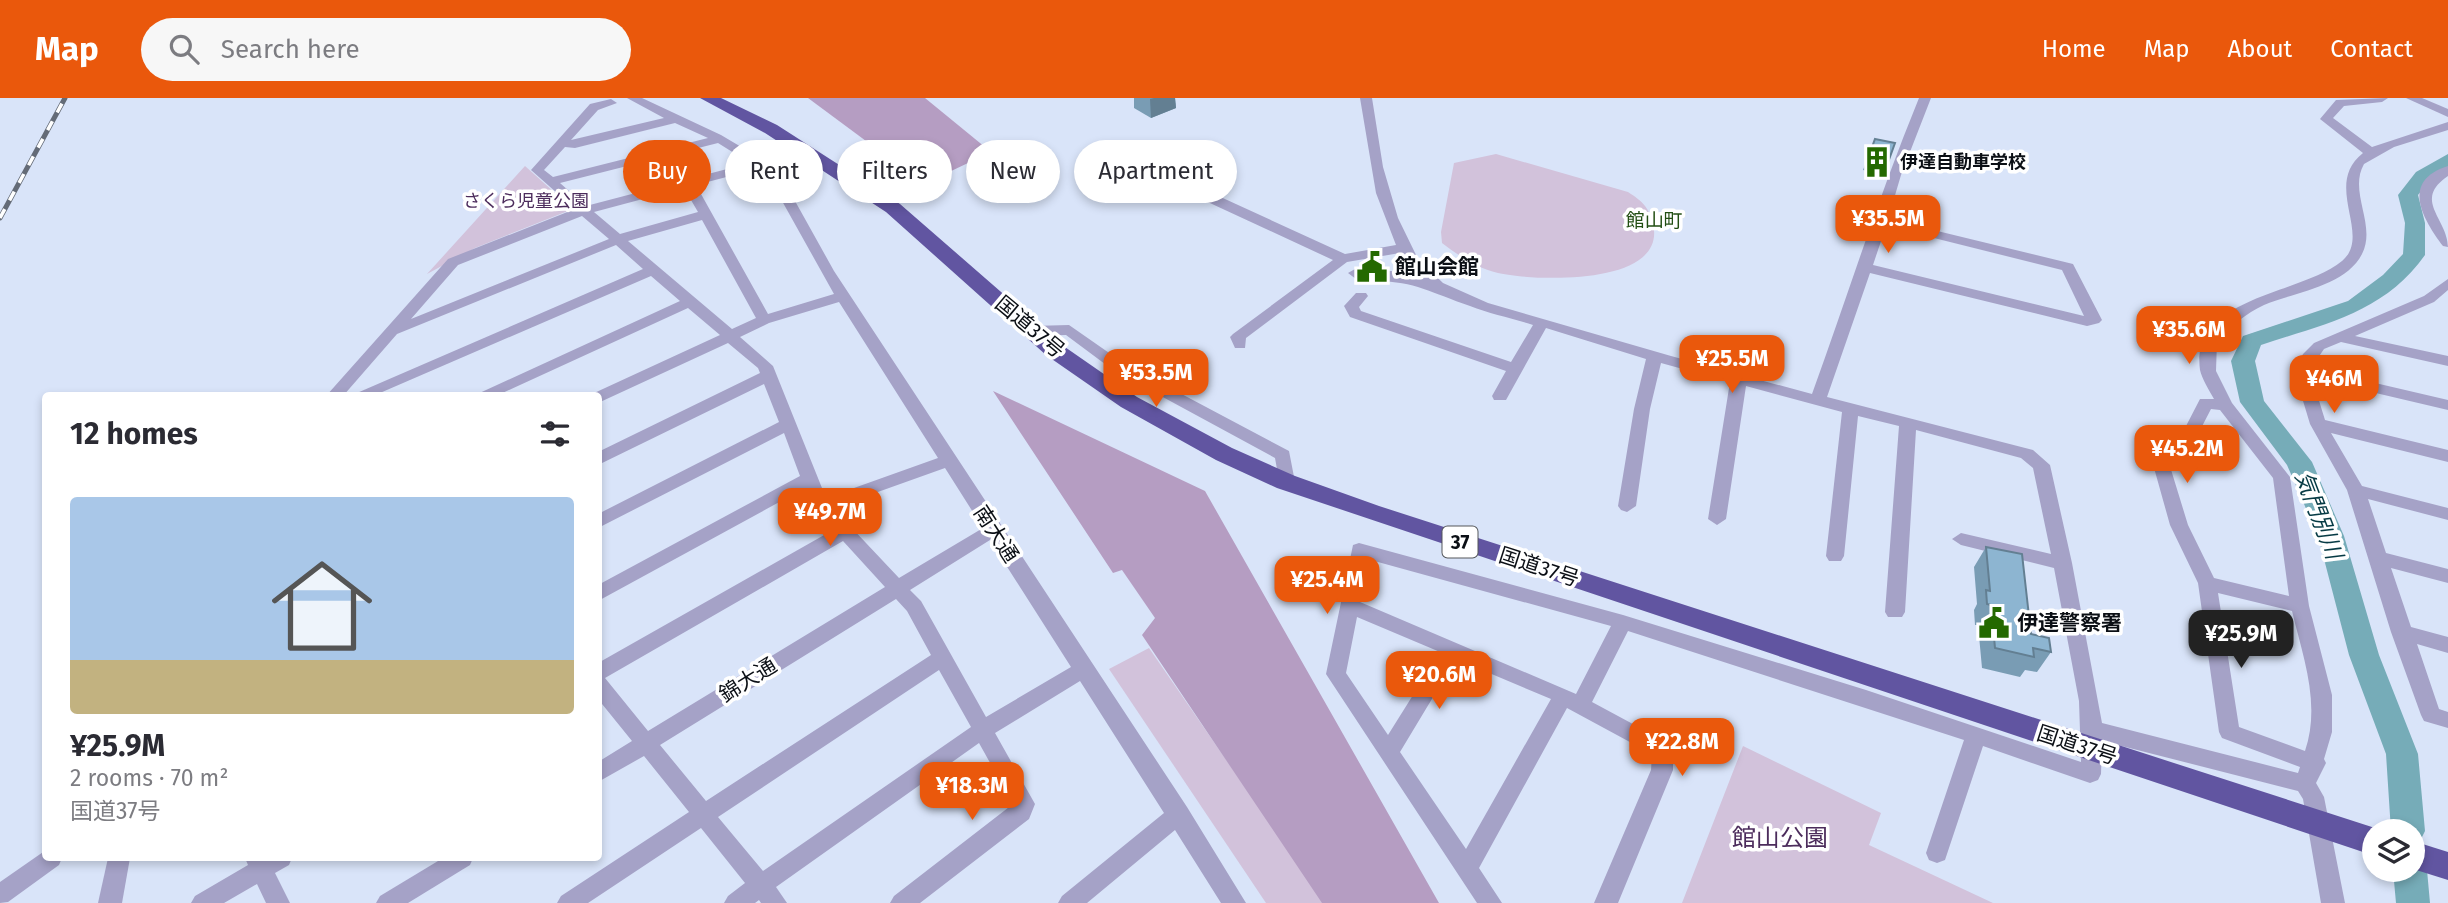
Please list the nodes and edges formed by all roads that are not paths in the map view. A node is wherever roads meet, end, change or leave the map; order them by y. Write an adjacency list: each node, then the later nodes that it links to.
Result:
1 (633, 98): 9 (street)
2 (708, 98): 97 (highway, 国道37号 / 37)
3 (1366, 98): 26 (street)
4 (1925, 98): 23 (street)
5 (2382, 98): 14 (street)
6 (2412, 98): 8 (street)
7 (611, 103): 12 (street)
8 (2448, 113)
9 (674, 119): 11 (street); 12 (street)
10 (2448, 126): 14 (street)
11 (716, 140): 13 (street); 16 (street)
12 (561, 143): 16 (street)
13 (725, 145)
14 (2371, 153): 56 (street)
15 (2448, 170): 25 (street)
16 (550, 182): 21 (street)
17 (623, 200): 21 (street)
18 (700, 203): 22 (street)
19 (790, 203): 33 (street, 南大通)
20 (1222, 203): 27 (street)
21 (584, 210): 24 (street); 38 (street)
22 (707, 214): 24 (street); 36 (street)
23 (1881, 221): 28 (street); 28 (street)
24 (619, 239): 29 (street); 38 (street)
25 (2448, 243)
26 (1402, 248): 27 (street); 32 (street)
27 (1343, 259): 41 (street)
28 (1865, 267): 55 (street)
29 (654, 269): 35 (street); 51 (street)
30 (1355, 273): 32 (street)
31 (2448, 283): 40 (street)
32 (1443, 287): 37 (street)
33 (843, 296): 36 (street); 64 (street, 南大通)
34 (1361, 296): 44 (street)
35 (691, 301): 39 (street); 52 (street)
36 (764, 320): 39 (street)
37 (1541, 323): 42 (street); 44 (street)
38 (393, 331): 46 (street)
39 (731, 336): 47 (street); 53 (street)
40 (2337, 337): 43 (street); 45 (street)
41 (1240, 345)
42 (1655, 356): 48 (street); 68 (street)
43 (2448, 361)
44 (1516, 369): 54 (street)
45 (2302, 371): 57 (street); 61 (street)
46 (353, 374): 49 (street); 50 (street)
47 (769, 375): 60 (street); 63 (street)
48 (1739, 377): 55 (street); 70 (street)
49 (337, 392)
50 (362, 392)
51 (370, 392)
52 (490, 392)
53 (602, 396)
54 (1500, 396)
55 (1818, 399): 58 (street)
56 (2225, 405): 79 (street); 83 (street)
57 (2448, 405)
58 (1851, 408): 59 (street); 75 (street)
59 (1908, 422): 77 (street); 84 (street)
60 (790, 423): 65 (street); 71 (street)
61 (2318, 424): 62 (street); 66 (street)
62 (2448, 456)
63 (602, 457)
64 (949, 460): 67 (street); 72 (street, 南大通)
65 (810, 478): 67 (street); 81 (street)
66 (2356, 490): 69 (street); 76 (street)
67 (821, 506): 73 (street)
68 (1627, 506)
69 (2448, 514)
70 (1717, 519)
71 (602, 520)
72 (994, 529): 80 (street, 錦大通); 90 (street, 南大通)
73 (843, 533): 80 (street); 91 (street)
74 (1961, 539): 77 (street)
75 (1835, 556)
76 (2380, 558): 78 (street); 86 (street)
77 (2063, 563): 97 (street)
78 (2448, 576)
79 (2207, 583): 83 (street); 100 (street)
80 (897, 588): 89 (street); 98 (street, 錦大通)
81 (602, 592)
82 (1350, 606): 85 (street); 88 (street); 99 (street)
83 (2300, 606): 100 (street)
84 (1895, 612)
85 (1623, 622): 93 (street); 96 (street)
86 (2402, 632): 87 (street); 94 (street)
87 (2448, 645)
88 (1453, 648): 93 (street); 99 (street)
89 (943, 657): 95 (street); 103 (street)
90 (1084, 669): 95 (street); 104 (street, 南大通)
91 (602, 671)
92 (602, 689): 98 (street)
93 (1572, 701): 113 (street); 126 (street)
94 (2448, 720)
95 (982, 730): 114 (street); 123 (street)
96 (1976, 735): 97 (street); 106 (street)
97 (2094, 740): 102 (street); 105 (highway, 国道37号 / 37)
98 (646, 743): 101 (street, 錦大通); 103 (street)
99 (1389, 751): 113 (street)
100 (2315, 763): 102 (street)
101 (602, 770)
102 (2305, 784): 127 (street)
103 (704, 812): 114 (street); 121 (street)
104 (1179, 814): 116 (street, 南大通); 124 (street)
105 (2362, 838)
106 (1937, 853)
107 (2425, 859): 112 (highway)
108 (47, 861): 115 (street)
109 (118, 861): 117 (street)
110 (266, 861): 118 (street); 119 (street)
111 (457, 861): 120 (street)
112 (2448, 866)
113 (1466, 871): 125 (street)
114 (768, 894): 122 (street)
115 (0, 895)
116 (1230, 901)
117 (110, 903)
118 (203, 903)
119 (278, 903)
120 (388, 903)
121 (569, 903)
122 (736, 903)
123 (902, 903)
124 (1070, 903)
125 (1490, 903)
126 (1605, 903)
127 (2333, 903)

